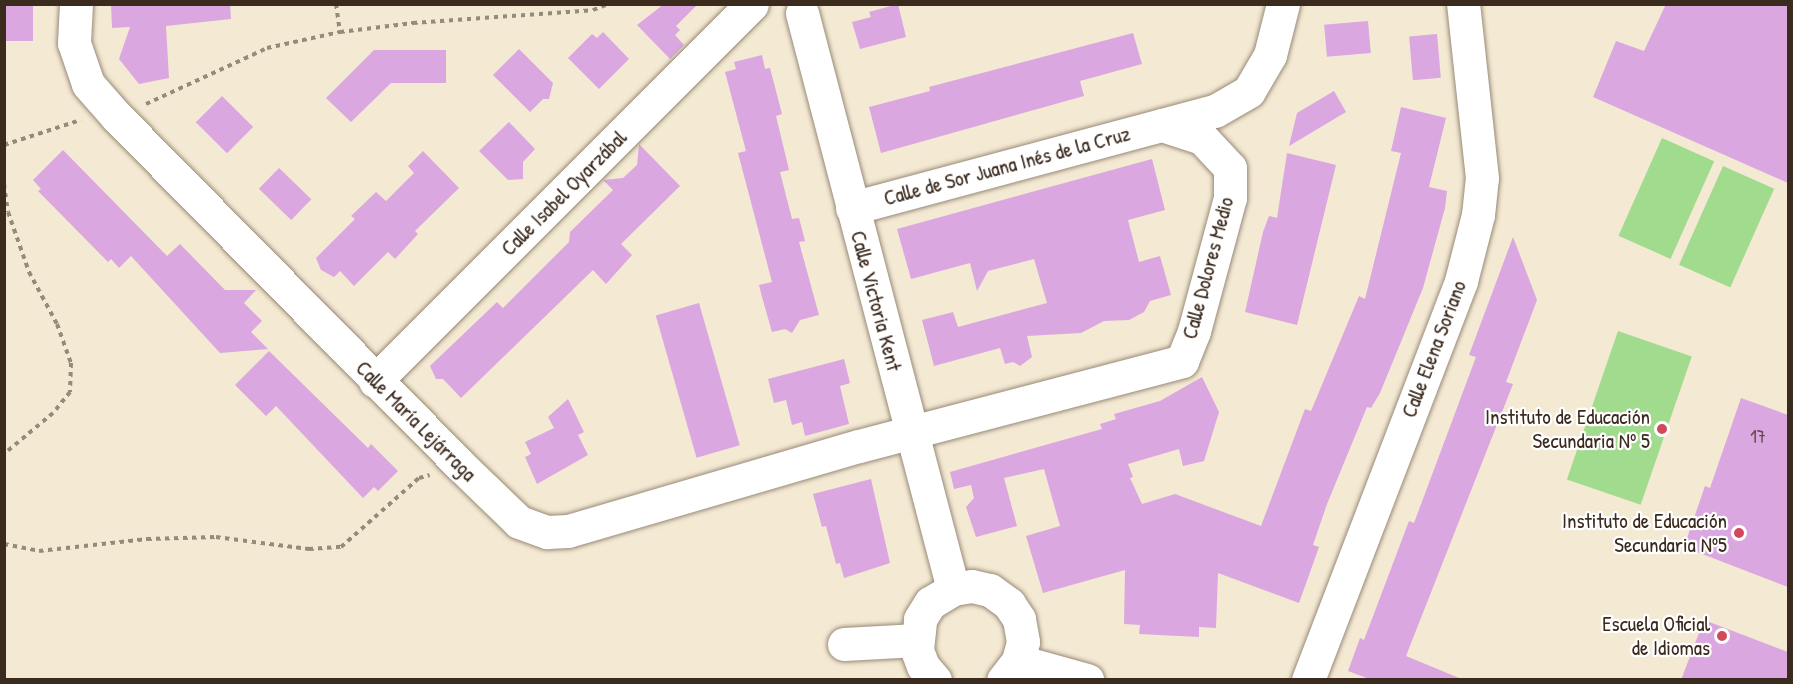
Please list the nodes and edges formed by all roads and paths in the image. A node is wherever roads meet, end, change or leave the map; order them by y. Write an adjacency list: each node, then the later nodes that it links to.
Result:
1 (76, 4): 10 (street, Calle María Lejárraga)
2 (336, 4): 9 (path)
3 (609, 4): 9 (path)
4 (752, 4): 15 (street, Calle Isabel Oyarzábal)
5 (760, 4): 8 (street)
6 (1283, 4): 11 (street)
7 (1463, 4): 26 (street, Calle Elena Soriano)
8 (808, 9): 14 (street, Calle Victoria Kent)
9 (340, 32): 10 (path)
10 (114, 114): 12 (path); 15 (street, Calle María Lejárraga)
11 (1162, 125): 14 (street, Calle de Sor Juana Inés de la Cruz); 16 (street, Calle Dolores Medio)
12 (4, 145)
13 (4, 184): 17 (path)
14 (852, 208): 16 (street, Calle Victoria Kent)
15 (375, 381): 18 (street, Calle María Lejárraga)
16 (912, 433): 18 (street, Calle María Lejárraga); 20 (street, Calle Victoria Kent)
17 (4, 454)
18 (459, 464): 19 (path)
19 (4, 544)
20 (953, 589): 21 (street); 23 (street)
21 (917, 640): 22 (street); 24 (street)
22 (844, 644)
23 (1010, 670): 25 (street)
24 (935, 680)
25 (1087, 680)
26 (1308, 680)

